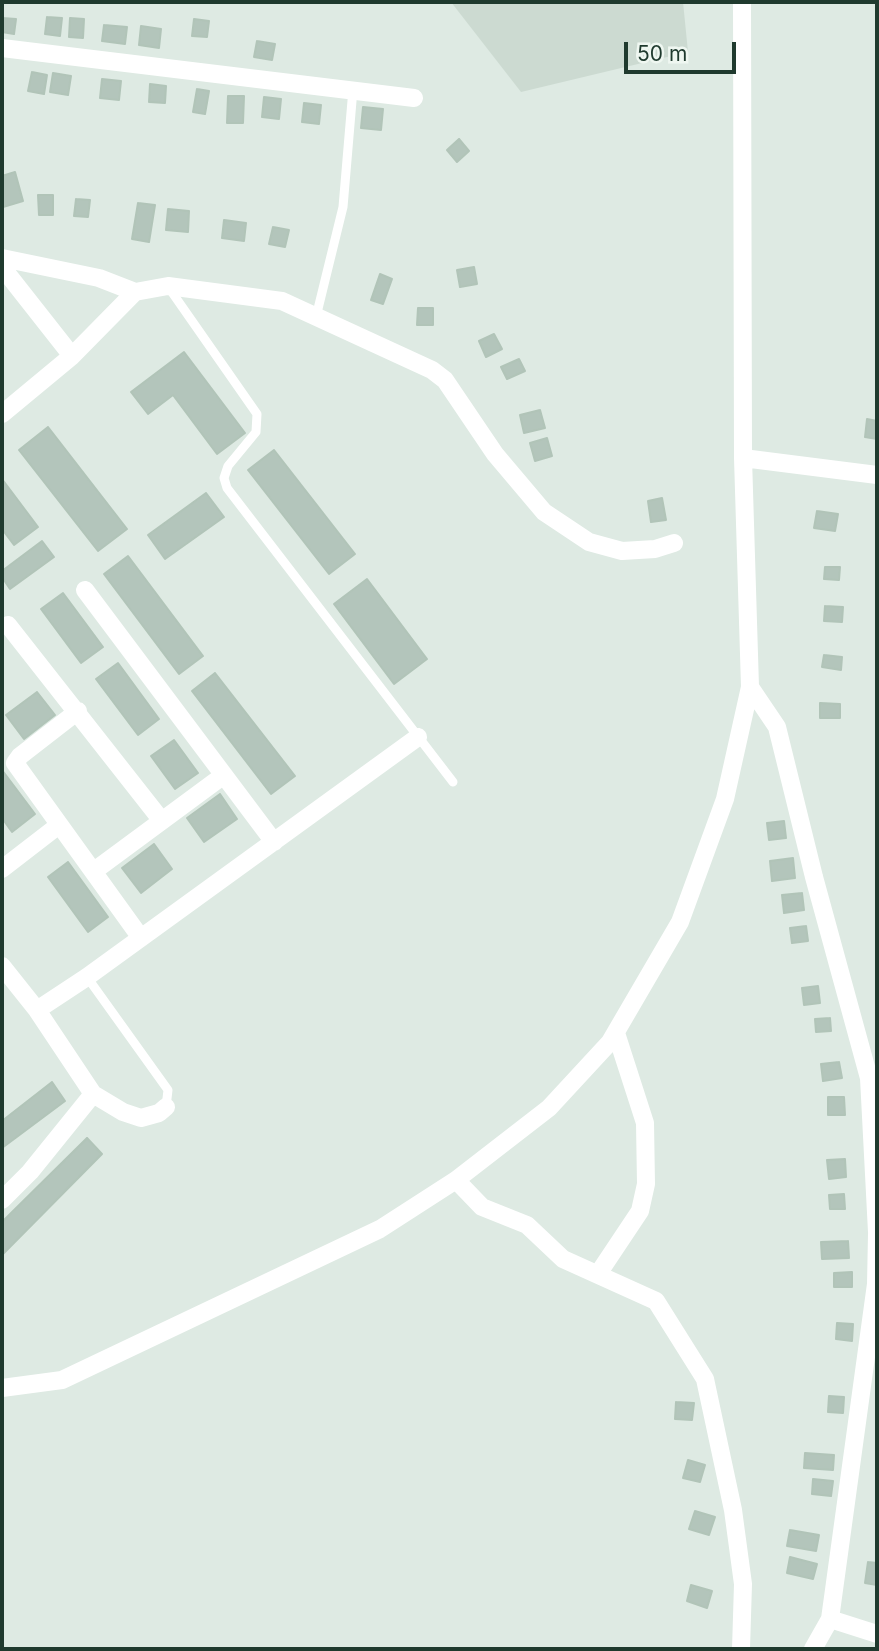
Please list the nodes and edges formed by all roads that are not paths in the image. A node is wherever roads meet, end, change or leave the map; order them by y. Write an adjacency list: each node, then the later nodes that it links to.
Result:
1 (742, 2): 12 (street)
2 (2, 48): 3 (street)
3 (353, 89): 4 (street); 9 (lane)
4 (414, 98)
5 (2, 258): 8 (street)
6 (2, 267): 10 (street)
7 (168, 286): 8 (street); 9 (street); 19 (lane)
8 (135, 292): 10 (street)
9 (316, 317): 14 (street)
10 (72, 356): 11 (street)
11 (2, 414)
12 (743, 458): 13 (street); 17 (street)
13 (877, 475)
14 (674, 543)
15 (85, 590): 20 (street)
16 (5, 623): 18 (street)
17 (750, 687): 31 (street); 32 (street)
18 (78, 711): 22 (street); 23 (street)
19 (418, 737): 21 (lane); 24 (street)
20 (224, 775): 22 (street); 24 (street)
21 (453, 782)
22 (162, 821): 26 (street)
23 (59, 825): 25 (street); 26 (street)
24 (274, 842): 27 (street)
25 (2, 869)
26 (94, 871): 27 (street)
27 (141, 938): 29 (street)
28 (2, 966): 30 (street)
29 (87, 977): 30 (street); 34 (lane)
30 (37, 1010): 33 (street)
31 (616, 1033): 35 (street); 38 (street)
32 (873, 1071): 37 (street)
33 (93, 1094): 34 (street); 36 (street)
34 (166, 1107)
35 (456, 1180): 38 (street); 39 (street)
36 (2, 1200)
37 (877, 1233): 40 (street)
38 (598, 1274): 42 (street)
39 (2, 1388)
40 (830, 1619): 41 (street); 43 (street)
41 (877, 1634)
42 (736, 1648)
43 (813, 1649)

